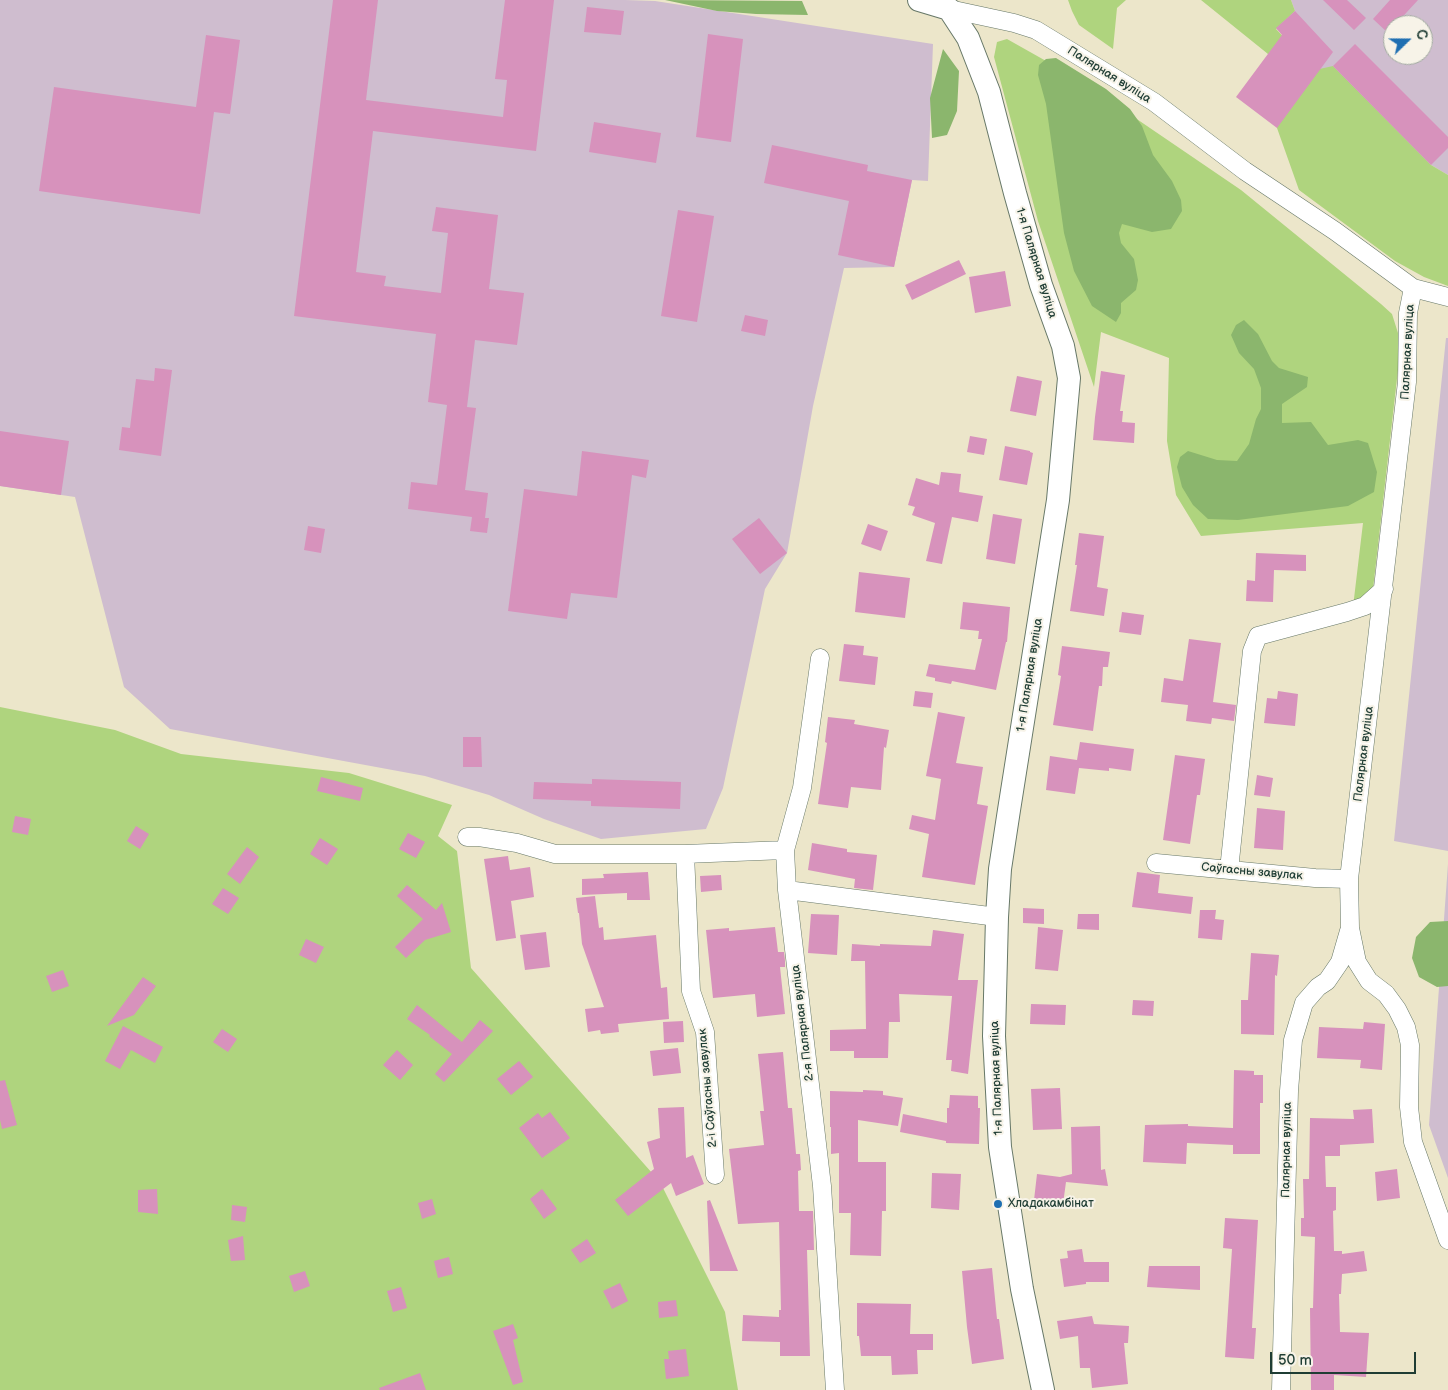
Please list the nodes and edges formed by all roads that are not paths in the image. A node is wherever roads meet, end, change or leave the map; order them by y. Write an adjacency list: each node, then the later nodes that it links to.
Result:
1 (921, 0): 2 (street)
2 (949, 9): 3 (street, Палярная вуліца); 14 (street, 1-я Палярная вуліца)
3 (1412, 288): 4 (street); 5 (street, Палярная вуліца)
4 (1448, 297)
5 (1384, 589): 11 (street); 12 (street, Палярная вуліца)
6 (820, 658): 8 (street, 2-я Палярная вуліца)
7 (467, 837): 9 (street)
8 (785, 850): 9 (street); 13 (street, 2-я Палярная вуліца)
9 (685, 854): 16 (street, 2-і Саўгасны завулак)
10 (1156, 863): 11 (street, Саўгасны завулак)
11 (1229, 870): 12 (street, Саўгасны завулак)
12 (1349, 878): 15 (street, Палярная вуліца)
13 (787, 890): 14 (street); 18 (street, 2-я Палярная вуліца)
14 (997, 918): 19 (street, 1-я Палярная вуліца)
15 (1350, 928): 17 (street, Палярная вуліца); 20 (street, Палярная вуліца)
16 (715, 1175)
17 (1448, 1240)
18 (835, 1390)
19 (1043, 1390)
20 (1281, 1390)

